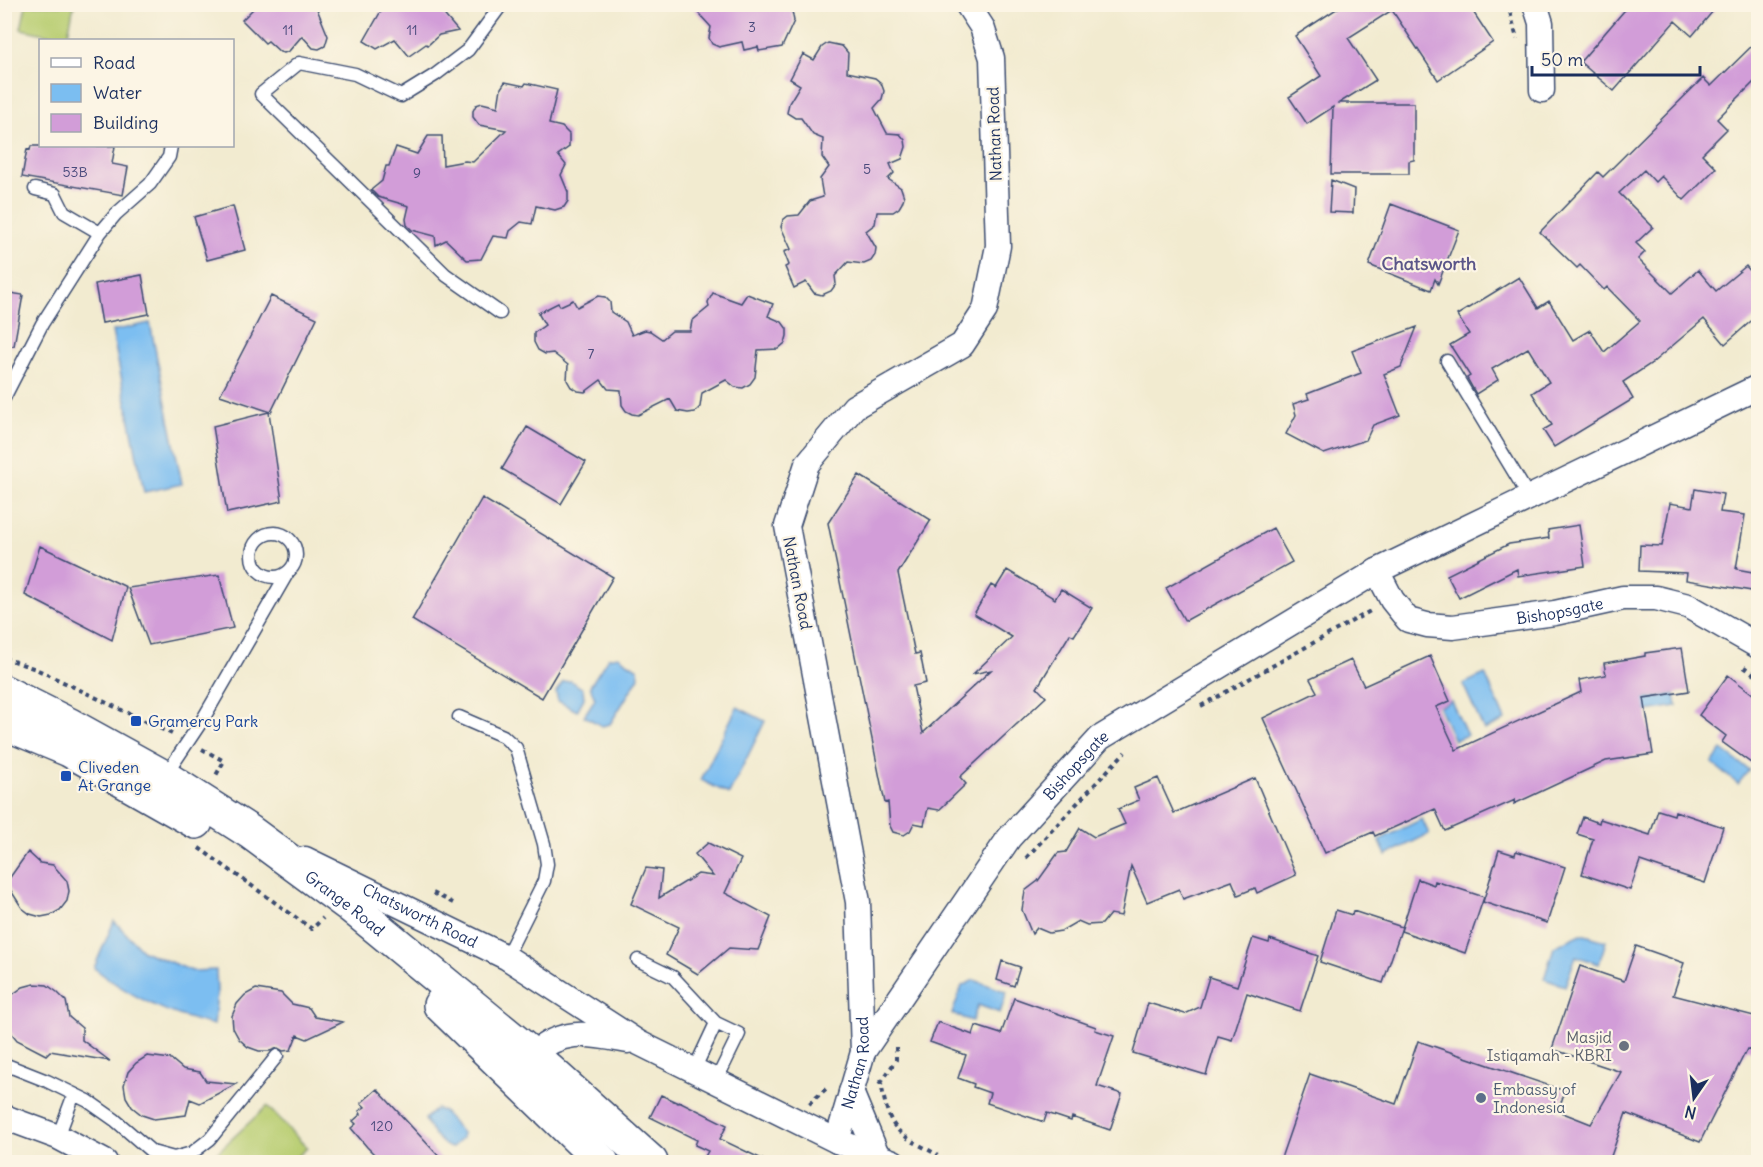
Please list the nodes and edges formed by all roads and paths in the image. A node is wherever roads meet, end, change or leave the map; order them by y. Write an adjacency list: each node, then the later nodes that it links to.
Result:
1 (502, 4): 10 (lane)
2 (968, 4): 41 (street, Nathan Road)
3 (1508, 4): 5 (path)
4 (1535, 4): 6 (street)
5 (1517, 48)
6 (1542, 90)
7 (171, 147): 9 (lane)
8 (35, 189): 9 (lane)
9 (100, 233): 13 (lane)
10 (500, 313)
11 (1447, 362): 14 (lane)
12 (1758, 387): 14 (street, Bishopsgate)
13 (4, 398)
14 (1529, 497): 15 (street, Bishopsgate)
15 (1377, 571): 18 (street, Bishopsgate); 41 (street, Bishopsgate)
16 (288, 572): 24 (lane)
17 (1380, 606): 21 (path)
18 (1758, 646)
19 (4, 658): 24 (path)
20 (4, 692): 26 (main road, Grange Road)
21 (1194, 711)
22 (459, 717): 34 (lane)
23 (4, 723): 57 (main road, Grange Road)
24 (188, 741): 26 (lane); 27 (path)
25 (1132, 748): 30 (path)
26 (164, 777): 28 (main road, Grange Road)
27 (213, 780)
28 (250, 832): 34 (street, Chatsworth Road); 40 (main road, Grange Road)
29 (196, 847): 33 (path)
30 (1019, 866)
31 (425, 890): 32 (path)
32 (456, 905)
33 (326, 915)
34 (506, 957): 36 (street, Chatsworth Road)
35 (638, 960): 37 (lane)
36 (555, 988): 39 (street, Chatsworth Road); 40 (street)
37 (716, 1023): 44 (lane); 46 (lane)
38 (896, 1041): 47 (path)
39 (639, 1042): 40 (street, Chatsworth Road); 44 (street, Chatsworth Road)
40 (537, 1051): 58 (main road, Grange Road)
41 (863, 1052): 48 (street, Nathan Road)
42 (277, 1056): 49 (lane)
43 (4, 1064): 49 (lane)
44 (694, 1070): 46 (street, Chatsworth Road)
45 (875, 1077): 47 (path)
46 (716, 1081): 52 (street, Chatsworth Road)
47 (881, 1083): 54 (path)
48 (851, 1092): 52 (street, Nathan Road); 55 (street)
49 (74, 1094): 51 (lane)
50 (4, 1117): 51 (street)
51 (58, 1137): 56 (street)
52 (837, 1141): 55 (street, Chatsworth Road)
53 (1758, 1150): 59 (path)
54 (938, 1155)
55 (886, 1160)
56 (105, 1162)
57 (602, 1162)
58 (651, 1162)
59 (1753, 1162)

